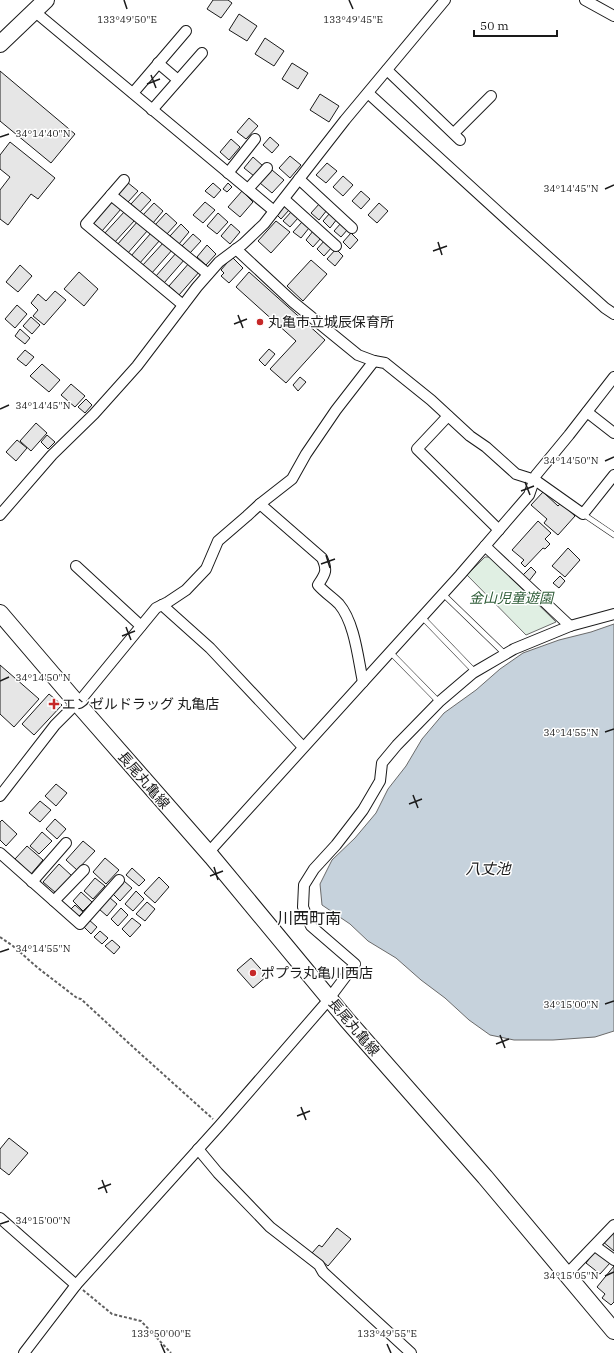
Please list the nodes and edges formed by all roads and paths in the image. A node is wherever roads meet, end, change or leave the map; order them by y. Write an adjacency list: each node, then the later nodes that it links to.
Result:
1 (445, 0): 9 (street)
2 (585, 0): 4 (street)
3 (40, 5): 6 (main road); 11 (street)
4 (614, 16)
5 (186, 31): 8 (street)
6 (1, 42)
7 (202, 53): 10 (street)
8 (158, 63): 10 (street); 11 (street)
9 (387, 70): 12 (street); 13 (street)
10 (178, 80): 14 (street)
11 (133, 93): 14 (street)
12 (368, 93): 18 (street); 29 (street)
13 (491, 96)
14 (152, 110): 17 (street)
15 (255, 139): 17 (street)
16 (267, 168): 20 (street)
17 (228, 173): 20 (street)
18 (299, 179): 22 (street); 24 (street)
19 (124, 180): 21 (street)
20 (248, 190): 23 (street)
21 (111, 195): 27 (street); 28 (street)
22 (284, 199): 23 (street); 25 (street)
23 (274, 211): 26 (street)
24 (352, 228)
25 (336, 246)
26 (236, 249): 27 (street); 30 (street)
27 (208, 274): 28 (street)
28 (183, 305): 39 (street)
29 (614, 314)
30 (374, 361): 33 (street); 37 (street)
31 (614, 377): 32 (street)
32 (588, 412): 34 (street); 36 (street)
33 (448, 416): 36 (street); 40 (street)
34 (614, 433)
35 (614, 475): 38 (street)
36 (535, 480): 38 (street); 40 (street)
37 (260, 504): 45 (street); 54 (street)
38 (583, 514): 41 (lane)
39 (0, 515)
40 (499, 530): 42 (street)
41 (614, 535)
42 (485, 546): 44 (street); 50 (street)
43 (76, 566): 49 (street)
44 (443, 594): 48 (street); 52 (lane)
45 (162, 605): 49 (street); 57 (street)
46 (0, 612): 56 (main road, 長尾丸亀線)
47 (614, 614): 50 (street)
48 (422, 617): 51 (street); 53 (lane)
49 (141, 626): 56 (street)
50 (570, 626): 52 (street)
51 (390, 652): 54 (street); 55 (lane)
52 (505, 654): 53 (street)
53 (475, 672): 55 (street)
54 (363, 682): 57 (street)
55 (439, 702): 67 (street)
56 (76, 703): 58 (street); 61 (main road, 長尾丸亀線)
57 (303, 748): 61 (street)
58 (0, 796)
59 (66, 843): 64 (street)
60 (0, 853): 64 (street)
61 (208, 853): 67 (main road, 長尾丸亀線)
62 (84, 870): 65 (street)
63 (119, 880): 65 (street)
64 (32, 882): 65 (street)
65 (54, 901)
66 (0, 937): 68 (path)
67 (329, 998): 68 (street); 74 (main road, 長尾丸亀線)
68 (220, 1125): 69 (street)
69 (198, 1149): 75 (street); 79 (street)
70 (0, 1218): 75 (street)
71 (614, 1226): 72 (street)
72 (595, 1246): 73 (street); 74 (street)
73 (614, 1260)
74 (566, 1276): 76 (main road, 長尾丸亀線)
75 (76, 1285): 77 (street); 78 (path)
76 (614, 1331)
77 (24, 1353)
78 (171, 1353)
79 (411, 1353)

